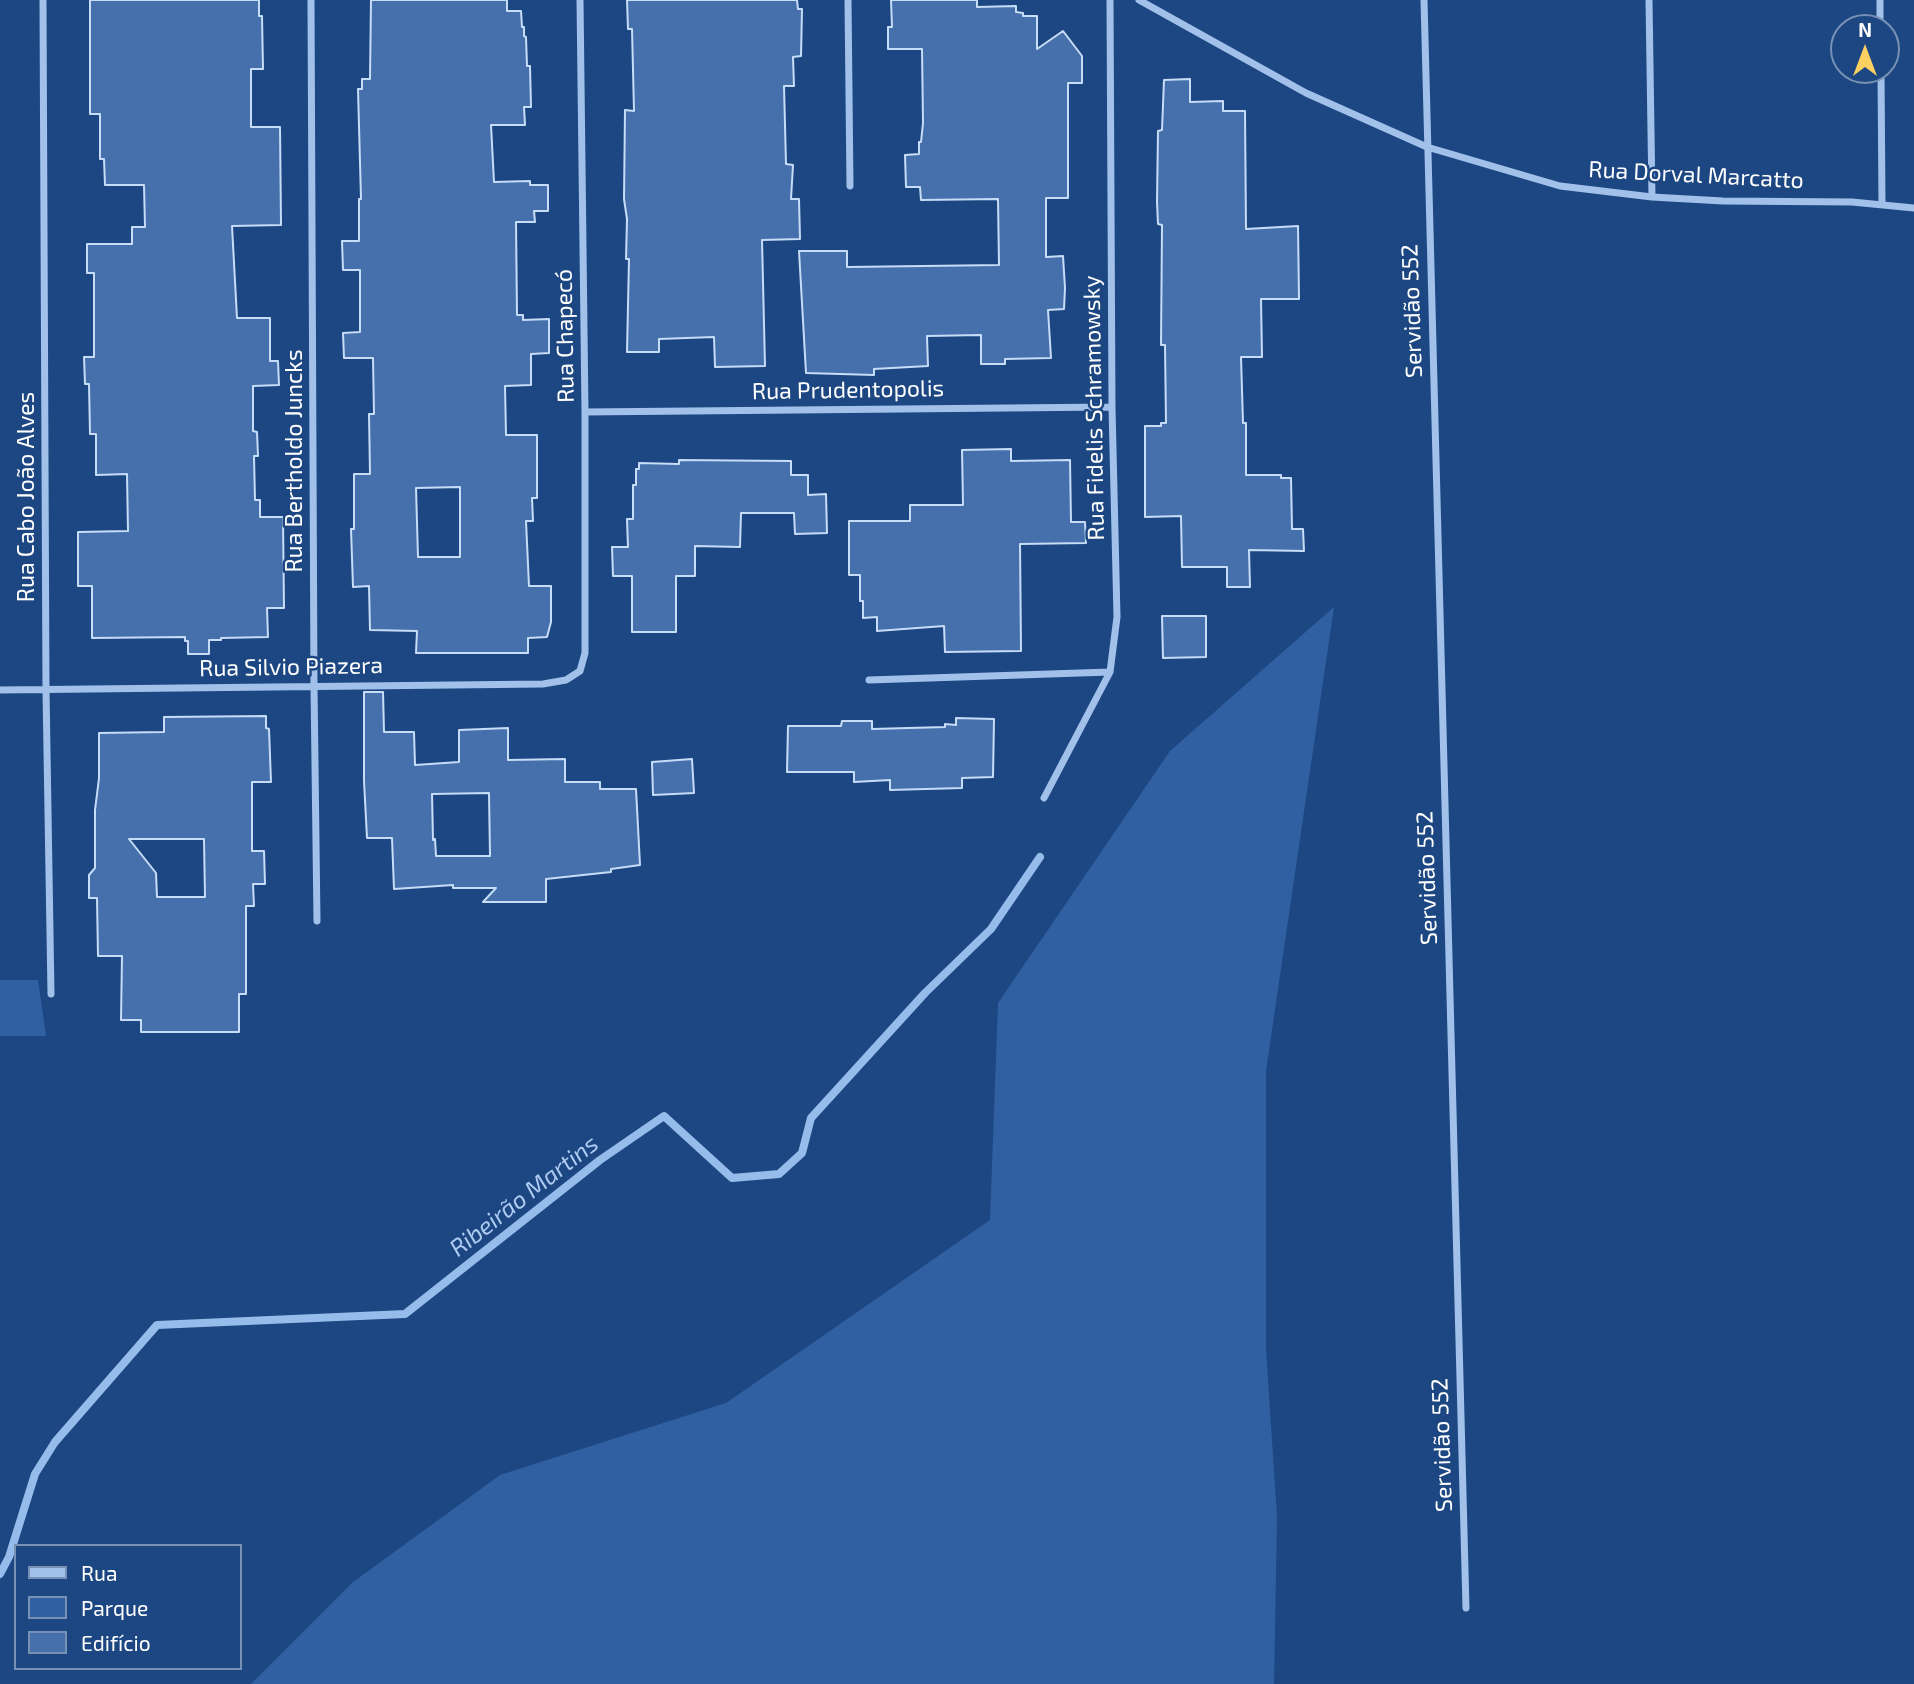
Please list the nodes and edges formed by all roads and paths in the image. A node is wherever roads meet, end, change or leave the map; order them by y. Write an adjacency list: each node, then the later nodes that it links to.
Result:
1 (43, 0): 22 (street, Rua Cabo João Alves)
2 (311, 0): 20 (street, Rua Bertholdo Juncks)
3 (580, 0): 16 (street, Rua Chapecó)
4 (848, 0): 11 (street)
5 (1110, 0): 15 (street, Rua Fidelis Schramowsky)
6 (1139, 0): 10 (street, Rua Dorval Marcatto)
7 (1424, 0): 10 (street, Servidão 552)
8 (1649, 0): 12 (street)
9 (1881, 84): 13 (street)
10 (1427, 147): 12 (street, Rua Dorval Marcatto); 26 (street, Servidão 552)
11 (850, 186)
12 (1652, 197): 13 (street, Rua Dorval Marcatto)
13 (1882, 204): 14 (street, Rua Dorval Marcatto)
14 (1914, 208)
15 (1112, 407): 16 (street, Rua Prudentopolis); 18 (street, Rua Fidelis Schramowsky)
16 (585, 412): 17 (street, Rua Chapecó)
17 (580, 671): 20 (street, Rua Silvio Piazera)
18 (1110, 672): 19 (street); 23 (street, Rua Fidelis Schramowsky)
19 (869, 680)
20 (314, 686): 22 (street, Rua Silvio Piazera); 24 (street, Rua Bertholdo Juncks)
21 (0, 690): 22 (street, Rua Silvio Piazera)
22 (46, 690): 25 (street, Rua Cabo João Alves)
23 (1044, 798)
24 (317, 921)
25 (51, 994)
26 (1466, 1608)

